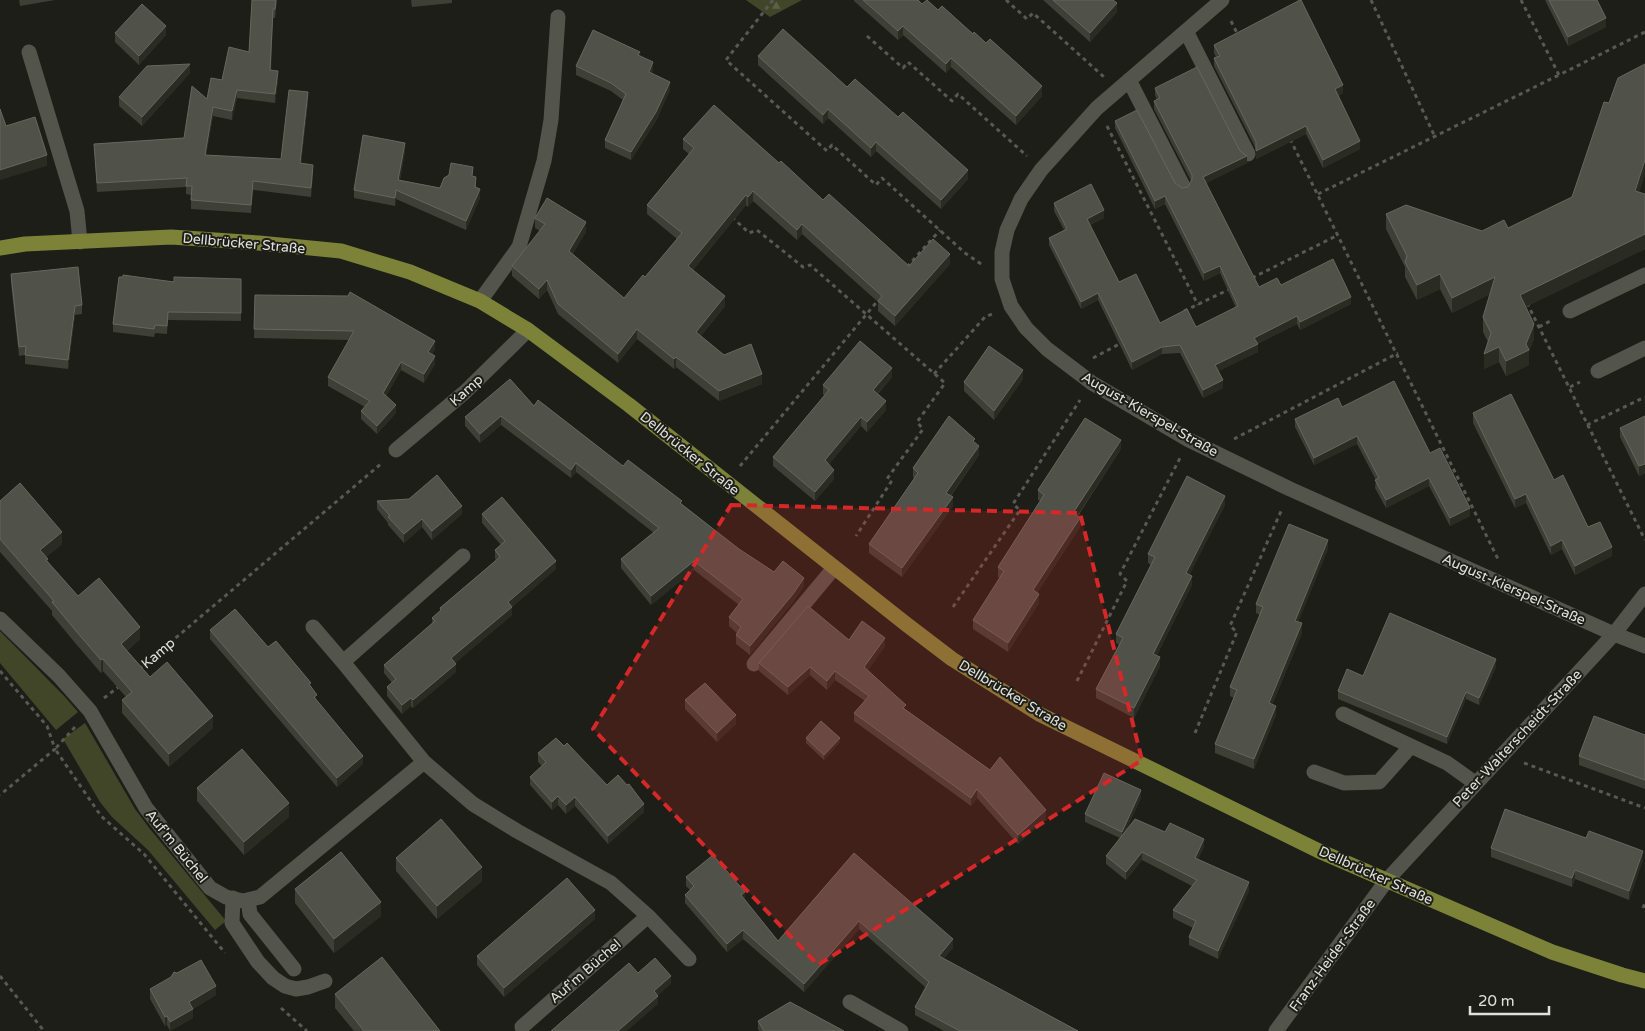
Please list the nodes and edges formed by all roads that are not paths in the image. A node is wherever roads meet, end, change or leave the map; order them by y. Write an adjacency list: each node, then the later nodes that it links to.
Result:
1 (1221, 0): 3 (street, August-Kierspel-Straße)
2 (558, 17): 11 (street)
3 (1186, 31): 5 (street, August-Kierspel-Straße); 6 (street)
4 (29, 52): 8 (street)
5 (1124, 85): 7 (street); 22 (street, August-Kierspel-Straße)
6 (1248, 154)
7 (1184, 186)
8 (80, 242): 9 (main road, Dellbrücker Straße); 11 (main road, Dellbrücker Straße)
9 (0, 248)
10 (1645, 275): 12 (street)
11 (480, 301): 13 (main road, Dellbrücker Straße)
12 (1570, 311)
13 (528, 330): 16 (street, Kamp); 18 (main road, Dellbrücker Straße)
14 (1645, 348): 15 (street)
15 (1598, 371)
16 (396, 450)
17 (463, 556): 24 (street)
18 (834, 568): 25 (street); 31 (main road, Dellbrücker Straße)
19 (1645, 594): 22 (street, Peter-Walterscheidt-Straße)
20 (0, 619): 32 (street, Auf'm Büchel)
21 (313, 628): 24 (street)
22 (1614, 634): 23 (street, August-Kierspel-Straße); 30 (street, Peter-Walterscheidt-Straße)
23 (1645, 646)
24 (344, 662): 28 (street)
25 (754, 664)
26 (1343, 714): 27 (street)
27 (1411, 746): 29 (street); 30 (street)
28 (424, 762): 32 (street); 33 (street)
29 (1314, 772)
30 (1475, 783): 31 (street, Peter-Walterscheidt-Straße)
31 (1387, 880): 36 (main road, Dellbrücker Straße); 41 (street, Franz-Heider-Straße)
32 (241, 899): 35 (street); 37 (street)
33 (648, 916): 34 (street); 39 (street, Auf'm Büchel)
34 (689, 959)
35 (294, 969)
36 (1645, 980)
37 (325, 981)
38 (850, 1002): 40 (street)
39 (522, 1026)
40 (901, 1031)
41 (1276, 1031)

